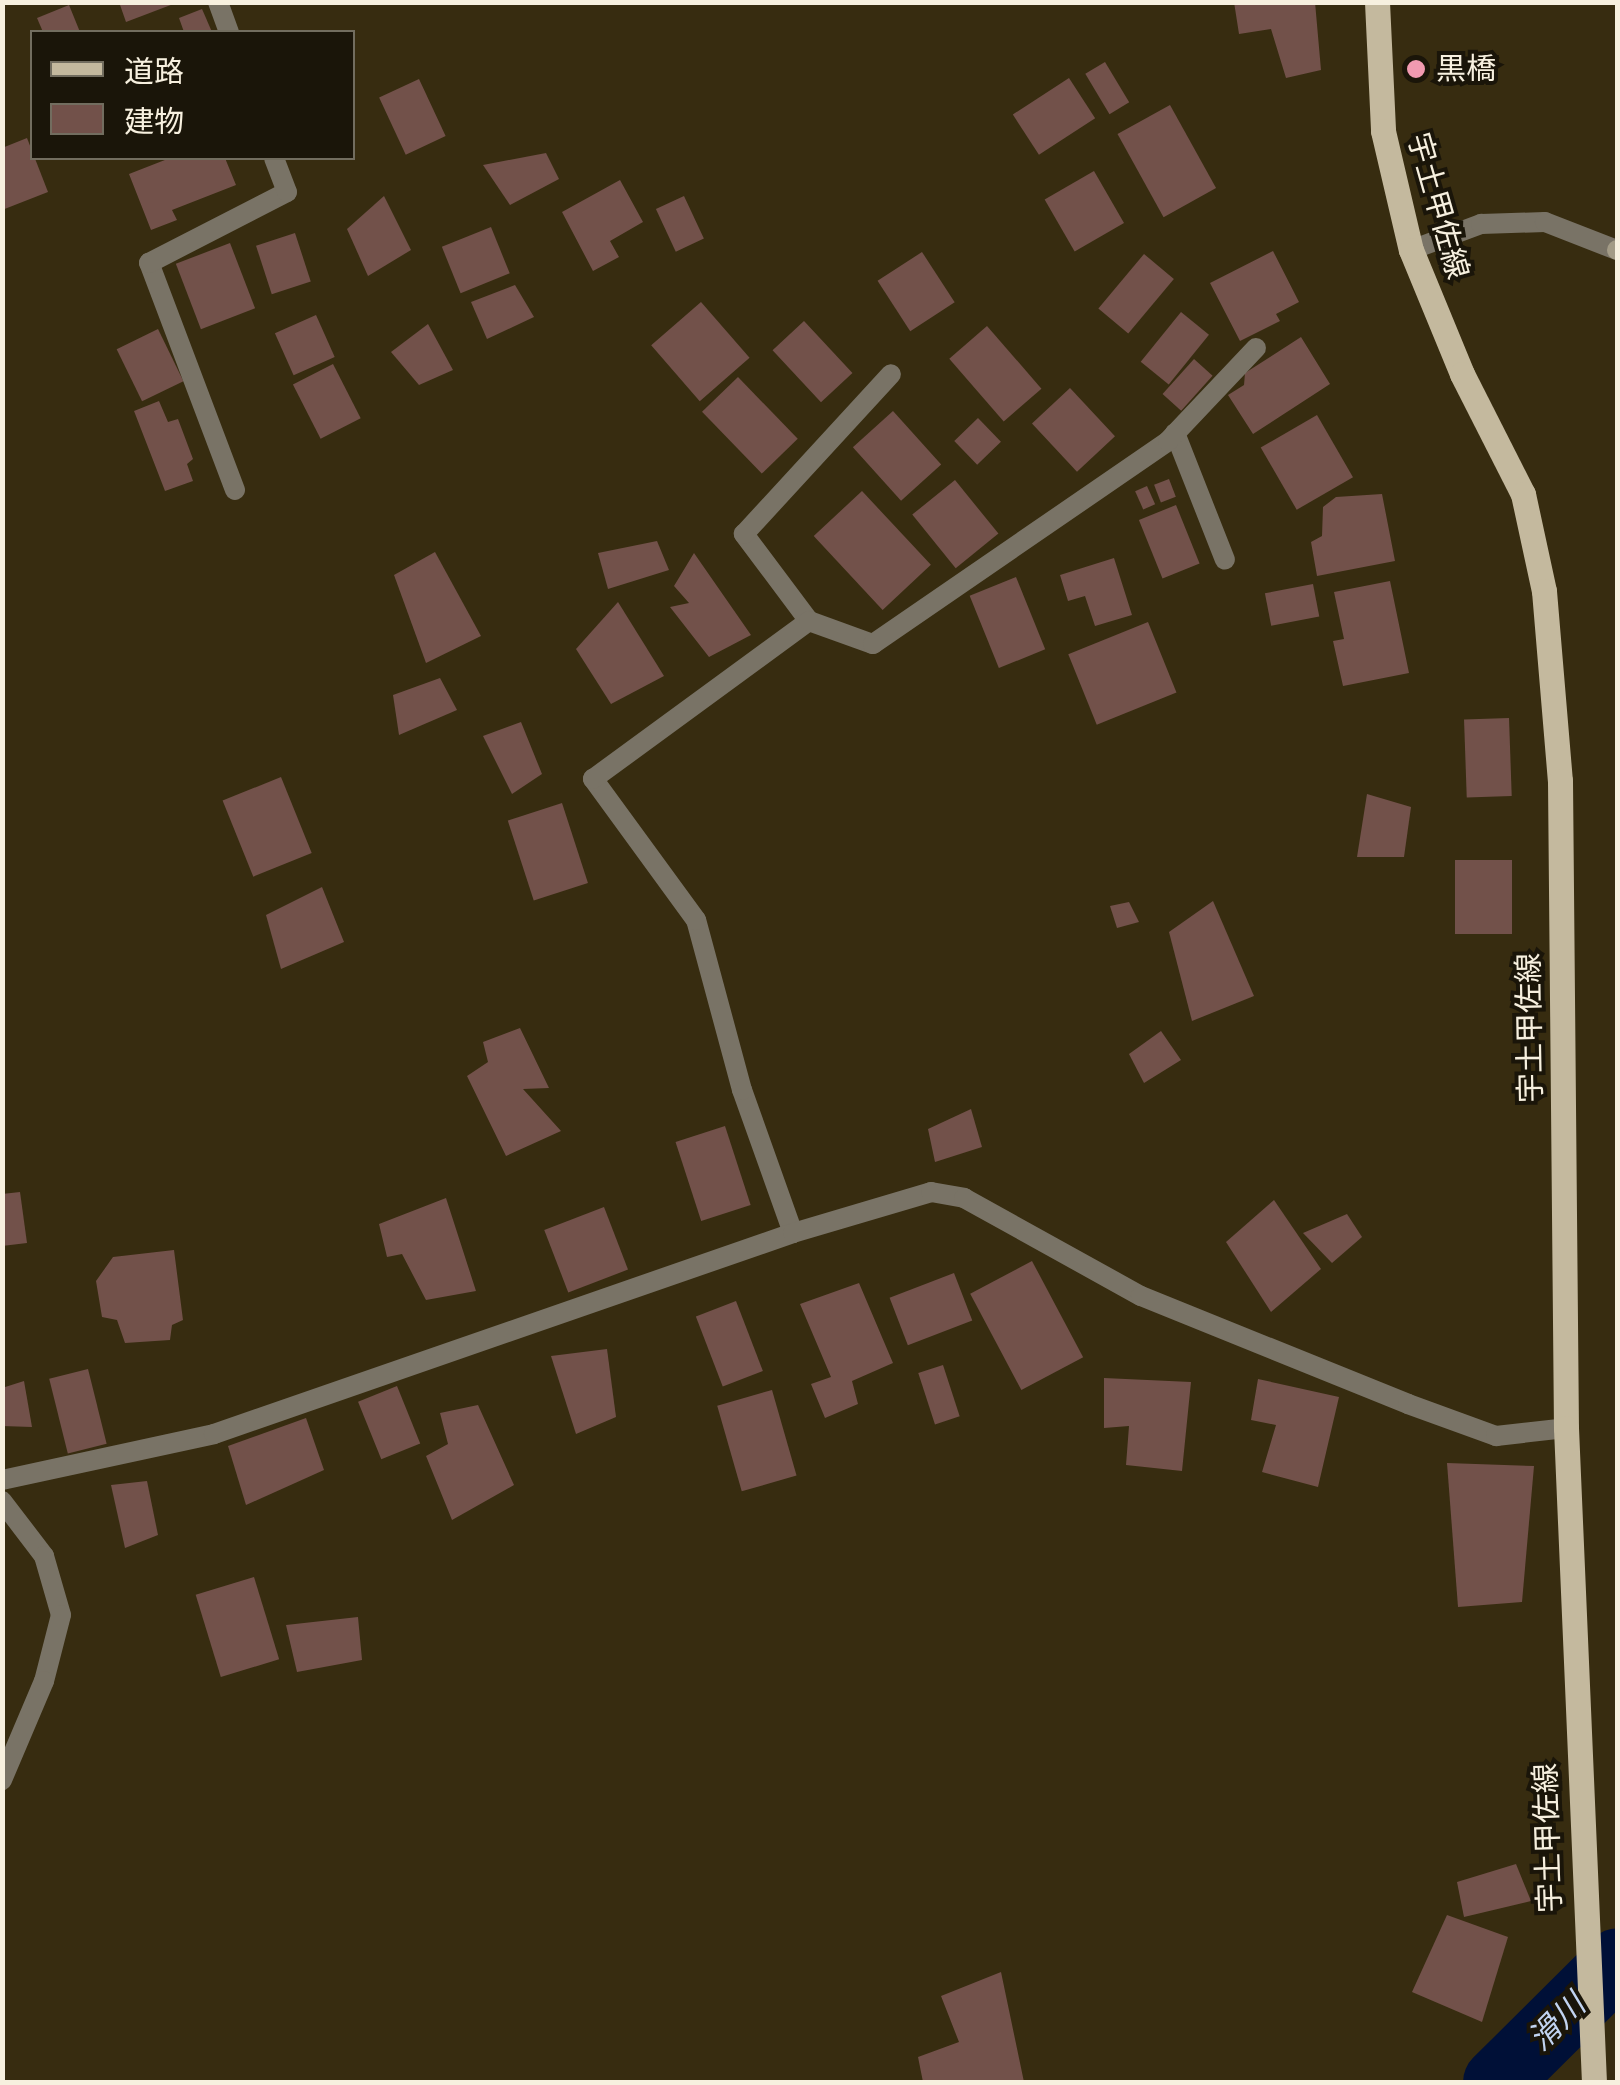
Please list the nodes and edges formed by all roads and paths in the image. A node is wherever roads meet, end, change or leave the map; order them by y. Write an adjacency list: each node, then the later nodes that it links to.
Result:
1 (218, 2): 3 (street)
2 (1377, 2): 5 (main road, 宇土甲佐線)
3 (228, 30)
4 (275, 160): 10 (street)
5 (1410, 250): 6 (street); 14 (main road, 宇土甲佐線)
6 (1617, 250)
7 (1256, 348): 9 (street)
8 (892, 374): 12 (street)
9 (1175, 433): 11 (street); 12 (street)
10 (235, 490)
11 (1225, 560)
12 (809, 621): 13 (street)
13 (793, 1233): 14 (street); 15 (street)
14 (1566, 1428): 18 (main road, 宇土甲佐線)
15 (2, 1480)
16 (2, 1501): 17 (street)
17 (2, 1780)
18 (1594, 2082)

